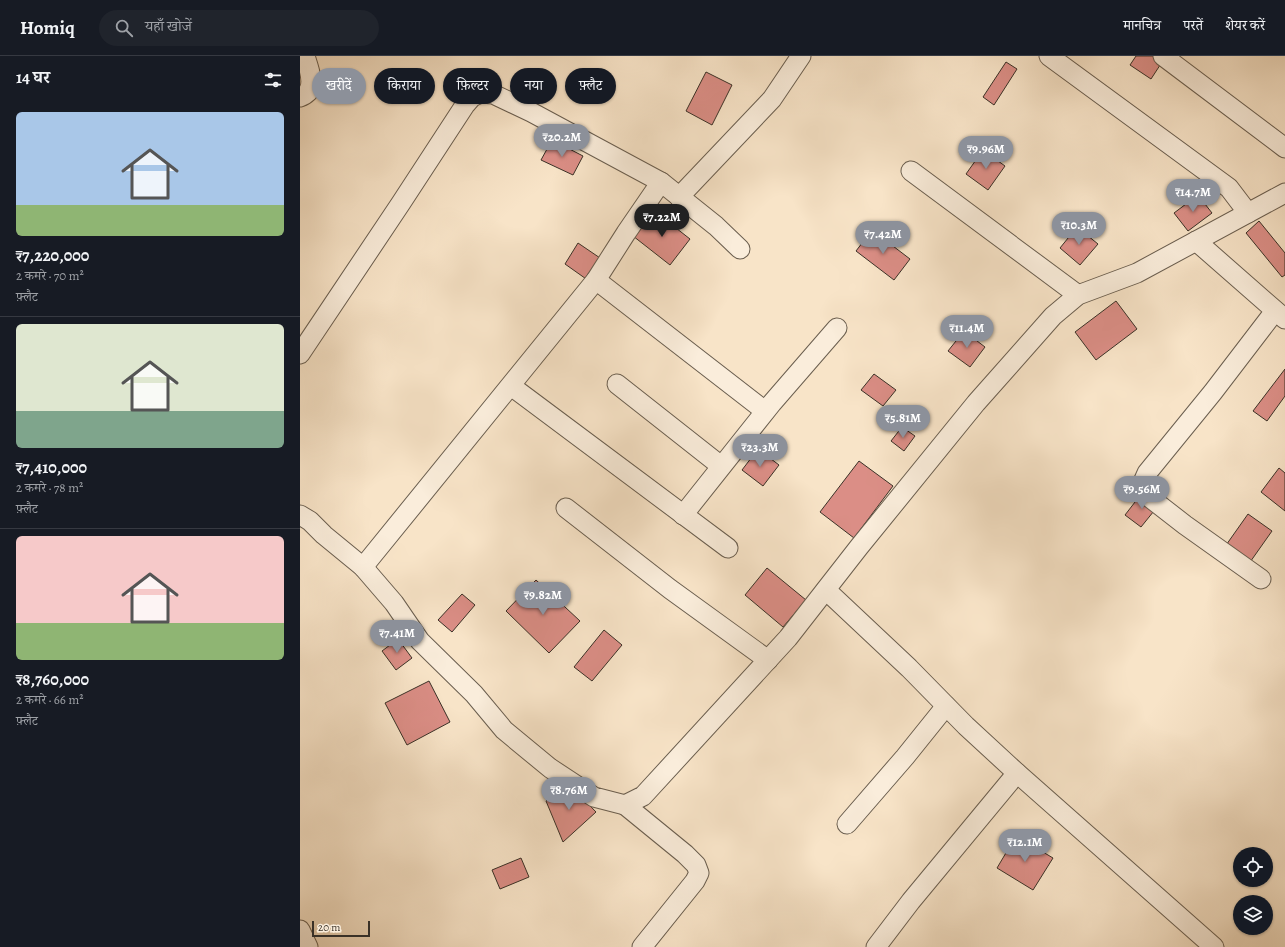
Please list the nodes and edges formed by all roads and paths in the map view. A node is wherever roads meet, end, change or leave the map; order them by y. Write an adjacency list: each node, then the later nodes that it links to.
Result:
1 (305, 56): 5 (street)
2 (1049, 56): 11 (street)
3 (1163, 56): 6 (street)
4 (797, 57): 10 (street)
5 (300, 97)
6 (1285, 148)
7 (911, 171): 15 (street)
8 (661, 182): 10 (street); 14 (street); 18 (street)
9 (1285, 193): 11 (street)
10 (680, 197): 13 (street)
11 (1248, 213): 12 (street)
12 (1196, 241): 15 (street); 16 (street)
13 (740, 249)
14 (596, 280): 20 (street); 21 (street)
15 (1078, 295): 29 (street)
16 (1280, 315): 28 (street)
17 (837, 328): 21 (street)
18 (300, 354)
19 (617, 384): 22 (street)
20 (511, 386): 25 (street); 27 (street)
21 (765, 412): 22 (street)
22 (722, 466): 25 (street)
23 (566, 508): 30 (street)
24 (300, 515): 27 (street)
25 (683, 515): 26 (street)
26 (728, 548)
27 (363, 566): 33 (street)
28 (1261, 579)
29 (826, 590): 30 (street); 31 (street)
30 (768, 660): 33 (street)
31 (946, 706): 32 (street); 34 (street)
32 (1018, 773): 38 (street); 39 (street)
33 (625, 805): 37 (street)
34 (846, 824)
35 (300, 930): 36 (street)
36 (308, 947)
37 (642, 947)
38 (876, 947)
39 (1214, 947)

